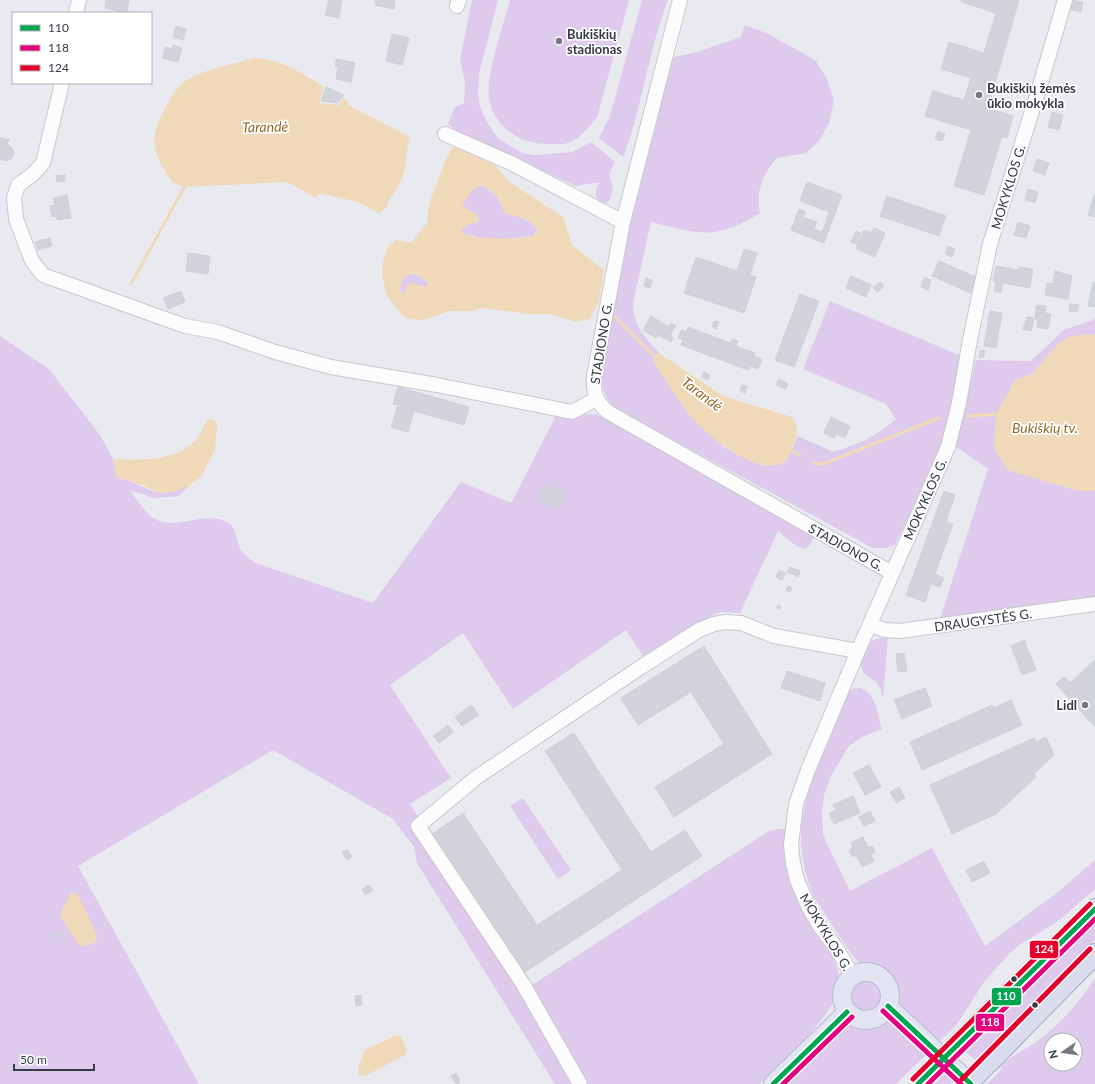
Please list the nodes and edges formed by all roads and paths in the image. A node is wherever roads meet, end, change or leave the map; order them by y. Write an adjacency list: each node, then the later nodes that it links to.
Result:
1 (79, 0): 4 (street)
2 (680, 0): 7 (street, STADIONO G.)
3 (1065, 0): 9 (street, MOKYKLOS G.)
4 (76, 12)
5 (62, 84): 8 (street)
6 (444, 134): 7 (street)
7 (623, 222): 8 (street, STADIONO G.)
8 (596, 399): 9 (street, STADIONO G.)
9 (892, 573): 11 (street, MOKYKLOS G.)
10 (1095, 604): 11 (street, DRAUGYSTĖS G.)
11 (871, 625): 12 (street, MOKYKLOS G.)
12 (858, 651): 15 (street, MOKYKLOS G.); 19 (street)
13 (1095, 908): 18 (highway, bridge)
14 (1095, 954): 21 (highway, bridge)
15 (853, 976): 16 (main road); 17 (main road)
16 (888, 1006): 17 (main road); 22 (main road)
17 (847, 1012): 20 (main road)
18 (920, 1082)
19 (580, 1084)
20 (773, 1084)
21 (967, 1084)
22 (971, 1084)

